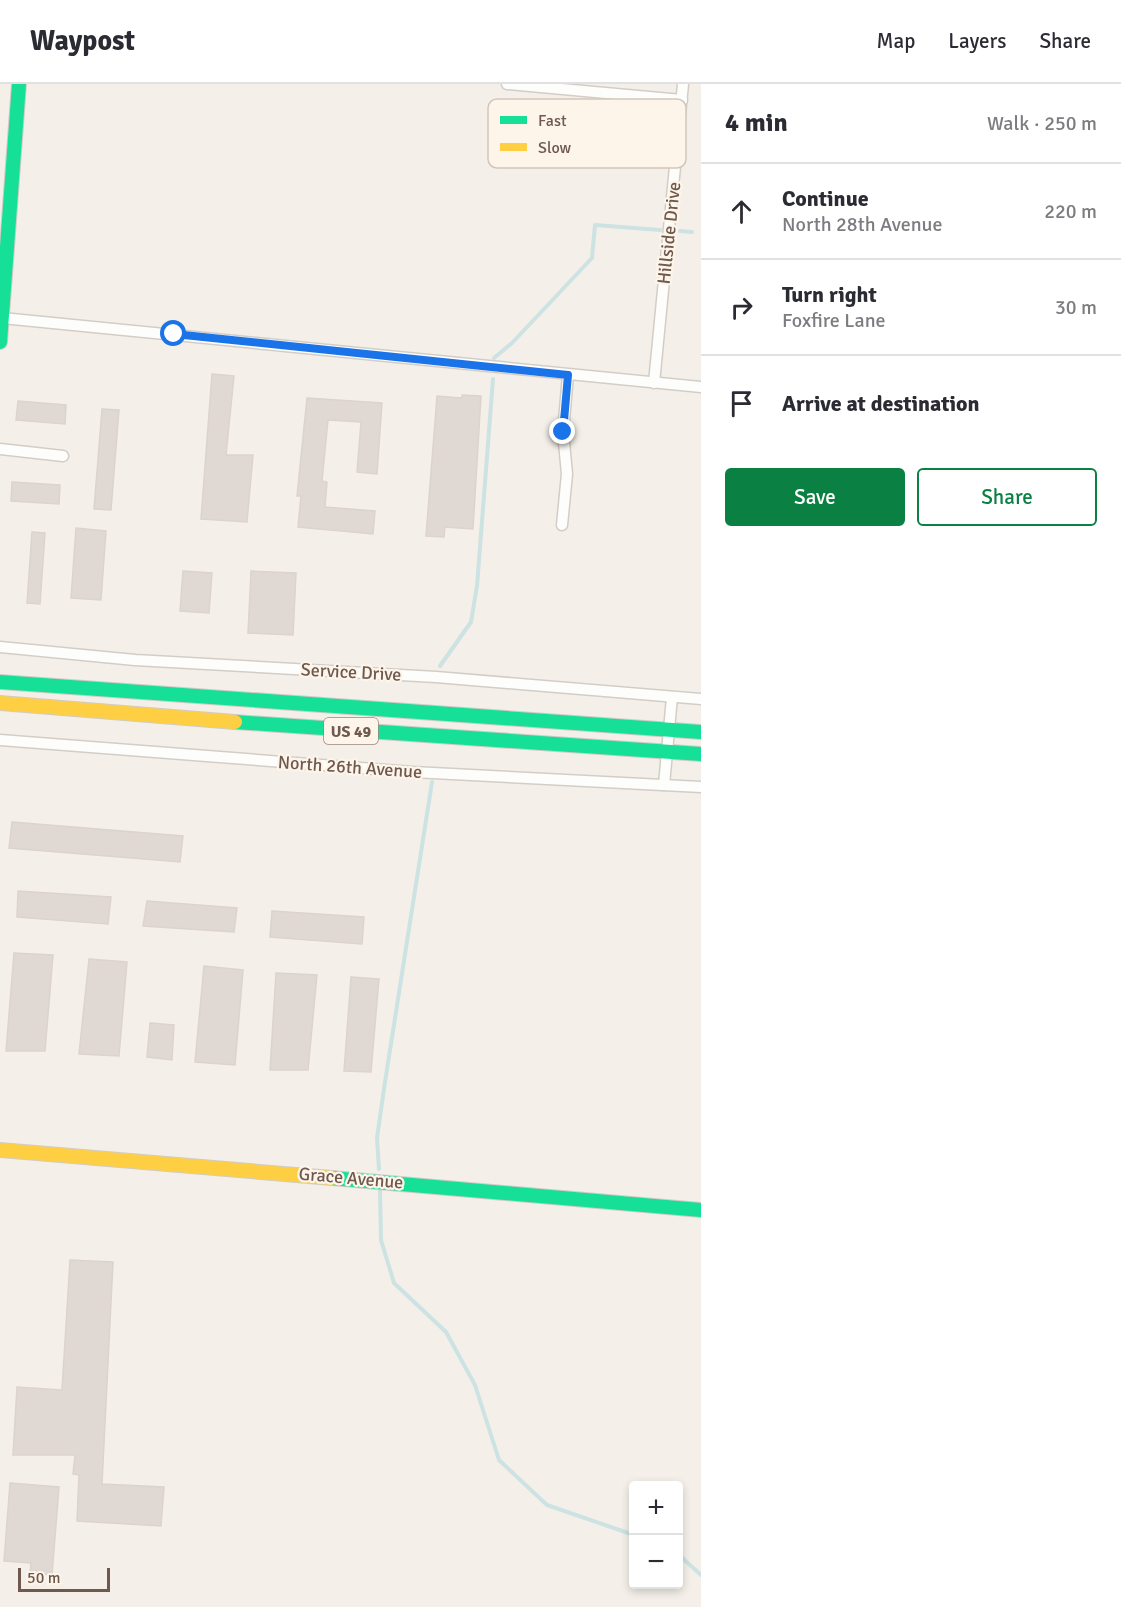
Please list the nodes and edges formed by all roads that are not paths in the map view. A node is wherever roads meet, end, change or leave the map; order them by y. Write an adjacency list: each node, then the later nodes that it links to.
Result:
1 (19, 84): 6 (main road)
2 (507, 84): 4 (street)
3 (684, 84): 4 (street, Hillside Drive)
4 (682, 99)
5 (675, 168): 10 (street, Hillside Drive)
6 (3, 265): 7 (main road)
7 (2, 318): 8 (main road); 9 (street)
8 (0, 342)
9 (568, 375): 10 (street); 14 (street)
10 (654, 383): 11 (street)
11 (701, 387)
12 (0, 449): 13 (street)
13 (63, 456)
14 (562, 525)
15 (0, 647): 17 (street, Service Drive)
16 (2, 682): 20 (main road, US 49)
17 (672, 697): 18 (street, Service Drive); 20 (street)
18 (701, 699)
19 (1, 703): 23 (main road, US 49)
20 (669, 730): 21 (main road, US 49); 23 (street)
21 (701, 732)
22 (0, 740): 25 (street, North 26th Avenue)
23 (668, 752): 24 (main road, US 49); 25 (street)
24 (701, 754)
25 (664, 785): 26 (street, North 26th Avenue)
26 (701, 787)
27 (0, 1150): 28 (main road, Grace Avenue)
28 (701, 1210)

